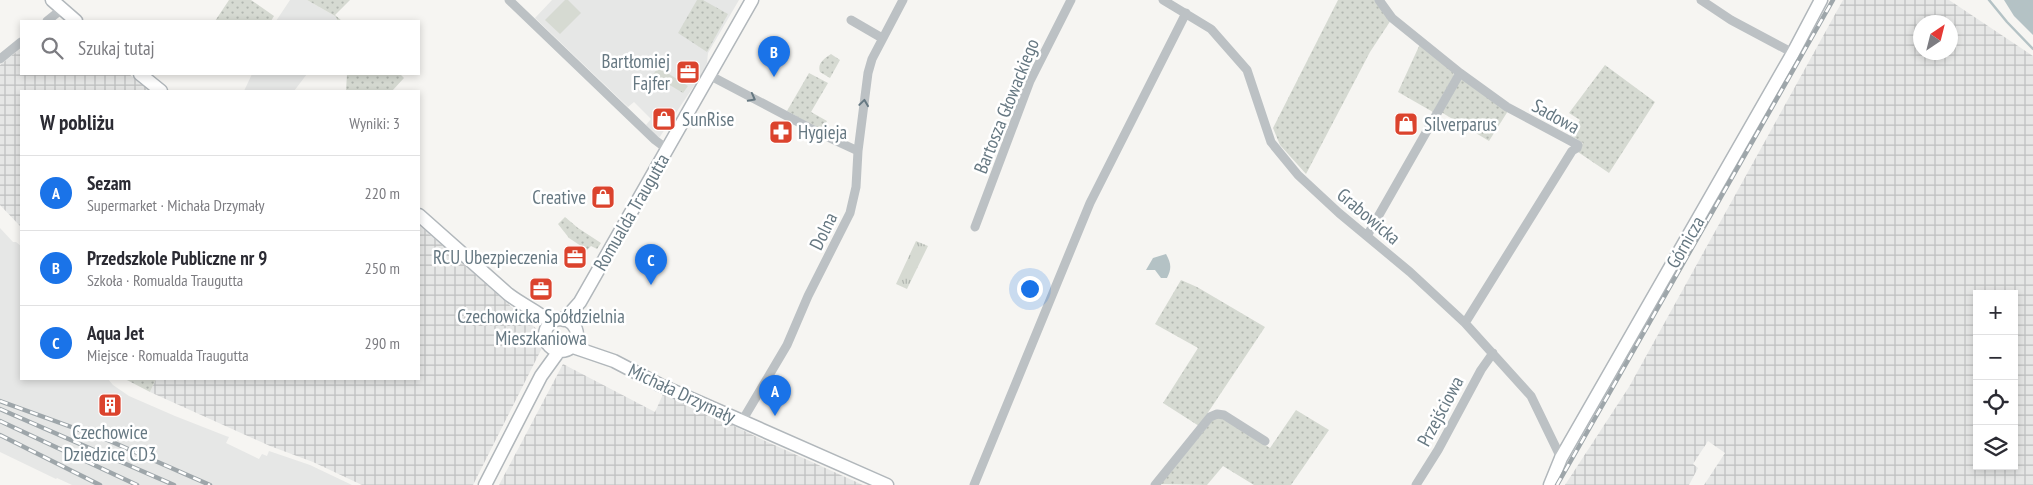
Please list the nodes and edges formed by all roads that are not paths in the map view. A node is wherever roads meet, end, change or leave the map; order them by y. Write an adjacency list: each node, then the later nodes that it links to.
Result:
1 (52, 0): 10 (street)
2 (509, 0): 23 (street)
3 (752, 0): 21 (street, Romualda Traugutta)
4 (903, 0): 15 (street, Dolna)
5 (1071, 0): 26 (street, Bartosza Głowackiego)
6 (1163, 0): 11 (street, Grabowicka)
7 (1379, 0): 19 (street, Sadowa)
8 (1700, 0): 17 (street)
9 (1822, 0): 17 (street, Górnicza)
10 (62, 9): 12 (street); 13 (street)
11 (1186, 13): 27 (street, Grabowicka); 38 (street)
12 (48, 20)
13 (75, 20)
14 (851, 20): 15 (street)
15 (882, 38): 24 (street, Dolna, one-way to 15)
16 (20, 43): 18 (street)
17 (1794, 53): 35 (street, Górnicza)
18 (0, 59)
19 (1460, 73): 27 (street); 28 (street, Sadowa)
20 (141, 75): 22 (street)
21 (709, 75): 23 (street, Romualda Traugutta); 24 (street, one-way to 24)
22 (160, 90)
23 (667, 149): 30 (street, Romualda Traugutta)
24 (858, 151): 33 (street, Dolna)
25 (420, 216): 29 (street)
26 (975, 227)
27 (1367, 236): 28 (street, Grabowicka)
28 (1464, 323): 32 (street, Grabowicka)
29 (549, 326): 30 (street); 31 (street)
30 (572, 332): 31 (street); 33 (street, Michała Drzymały)
31 (555, 349): 36 (street)
32 (1493, 353): 35 (street, Grabowicka); 40 (street, Przejściowa)
33 (742, 421): 37 (street, Michała Drzymały)
34 (1265, 441): 39 (street)
35 (1561, 458): 41 (street, Górnicza)
36 (488, 479)
37 (887, 485)
38 (974, 485)
39 (1155, 485)
40 (1416, 485)
41 (1550, 485)

